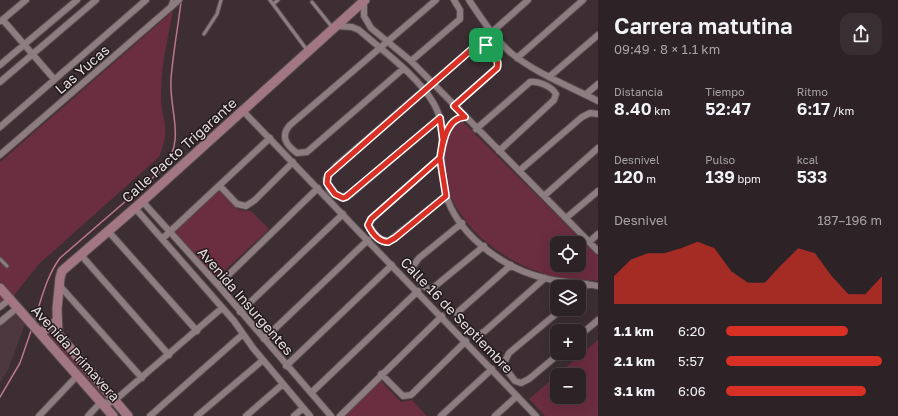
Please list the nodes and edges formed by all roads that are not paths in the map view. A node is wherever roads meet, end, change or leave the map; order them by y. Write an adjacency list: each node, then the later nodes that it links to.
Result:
1 (25, 0): 18 (street)
2 (77, 0): 24 (street)
3 (96, 0): 27 (street)
4 (146, 0): 33 (street)
5 (179, 0): 17 (street, Las Yucas)
6 (221, 0): 21 (lane)
7 (270, 0): 16 (lane)
8 (278, 0): 16 (lane)
9 (365, 0): 19 (street, Calle Pacto Trigarante); 23 (street)
10 (436, 0): 23 (street)
11 (454, 0): 29 (street)
12 (528, 0): 20 (street)
13 (583, 0): 28 (street)
14 (472, 1): 20 (street)
15 (312, 2): 19 (lane)
16 (273, 4): 26 (lane)
17 (172, 5): 51 (street, Las Yucas)
18 (1, 21): 24 (street)
19 (335, 27): 25 (street); 26 (street, Calle Pacto Trigarante)
20 (492, 32): 28 (street)
21 (204, 34)
22 (598, 35): 32 (street)
23 (387, 41): 25 (street); 29 (street)
24 (24, 44): 27 (street); 30 (street)
25 (379, 48): 31 (street); 31 (street)
26 (308, 52): 41 (street, Calle Pacto Trigarante)
27 (33, 54): 33 (street); 34 (street)
28 (517, 58): 32 (street)
29 (411, 61): 35 (street)
30 (0, 65)
31 (403, 69): 37 (street)
32 (549, 77): 38 (street)
33 (54, 80): 45 (street)
34 (0, 82)
35 (432, 84): 37 (street); 40 (street); 40 (street)
36 (598, 84): 38 (street)
37 (425, 91): 44 (street); 44 (street)
38 (586, 94): 39 (street)
39 (598, 101)
40 (454, 106): 43 (street)
41 (243, 111): 47 (street, Calle 16 de Septiembre); 60 (street, Calle Pacto Trigarante)
42 (598, 114): 54 (street)
43 (465, 117): 46 (street); 48 (street)
44 (440, 118): 48 (street)
45 (0, 127)
46 (476, 129): 50 (street); 50 (street)
47 (270, 138): 53 (street, Calle 16 de Septiembre); 55 (street)
48 (443, 140): 52 (street)
49 (598, 148): 59 (street)
50 (498, 151): 54 (street)
51 (0, 155)
52 (440, 158): 58 (street); 58 (street)
53 (293, 162): 55 (street); 56 (street, Calle 16 de Septiembre)
54 (519, 171): 59 (street)
55 (220, 186): 66 (street)
56 (318, 188): 62 (street, Calle 16 de Septiembre); 81 (street)
57 (598, 191): 63 (street)
58 (446, 196): 64 (street)
59 (544, 196): 63 (street)
60 (142, 202): 61 (street, Calle Pacto Trigarante); 66 (street, Avenida Insurgentes)
61 (135, 208): 65 (street, Calle Pacto Trigarante); 68 (street, Avenida Insurgentes)
62 (343, 214): 69 (street, Calle 16 de Septiembre); 89 (street)
63 (566, 218): 70 (street)
64 (462, 223): 71 (street); 71 (street)
65 (108, 232): 73 (street, Calle Pacto Trigarante); 96 (street)
66 (170, 232): 68 (street); 81 (street, Avenida Insurgentes)
67 (598, 234): 70 (street)
68 (162, 239): 88 (street, Avenida Insurgentes)
69 (368, 240): 75 (street, Calle 16 de Septiembre); 99 (street)
70 (589, 242): 72 (street)
71 (484, 246): 76 (street)
72 (598, 251)
73 (81, 255): 80 (street, Calle Pacto Trigarante); 101 (street)
74 (0, 259): 77 (lane)
75 (392, 265): 84 (street, Calle 16 de Septiembre); 104 (street)
76 (511, 265): 78 (street); 78 (street)
77 (6, 266)
78 (545, 278): 79 (street)
79 (588, 284): 82 (street)
80 (59, 285): 93 (street, Calle Pacto Trigarante); 108 (street)
81 (218, 285): 89 (street, Avenida Insurgentes)
82 (598, 286)
83 (0, 288): 85 (street, Avenida Primavera)
84 (418, 291): 90 (street, Calle 16 de Septiembre); 110 (street)
85 (10, 300): 86 (street); 87 (street, Avenida Primavera)
86 (0, 307)
87 (17, 308): 94 (street); 97 (street, Avenida Primavera)
88 (222, 308): 96 (street); 98 (street, Avenida Insurgentes)
89 (240, 312): 99 (street, Avenida Insurgentes)
90 (442, 316): 100 (street, Calle 16 de Septiembre); 106 (street)
91 (554, 316): 103 (street)
92 (598, 320): 95 (street)
93 (57, 321): 97 (street); 112 (street, Avenida Primavera)
94 (0, 322)
95 (586, 330)
96 (197, 331): 101 (street)
97 (40, 332): 107 (street, Avenida Primavera)
98 (243, 334): 102 (street, Avenida Insurgentes); 119 (street)
99 (264, 339): 104 (street, Avenida Insurgentes)
100 (466, 342): 105 (street, Calle 16 de Septiembre); 106 (street)
101 (169, 355): 108 (street)
102 (263, 360): 109 (street, Avenida Insurgentes); 120 (street)
103 (552, 360)
104 (286, 366): 110 (street, Avenida Insurgentes)
105 (492, 369): 111 (street, Calle 16 de Septiembre); 126 (street)
106 (381, 374): 125 (street)
107 (77, 376): 113 (street, Avenida Primavera); 115 (street)
108 (142, 378): 112 (street)
109 (283, 384): 114 (street, Avenida Insurgentes); 121 (street)
110 (311, 393): 124 (street, Avenida Insurgentes)
111 (517, 396): 127 (street); 128 (street, Calle 16 de Septiembre)
112 (114, 401): 113 (street); 118 (street, Avenida Primavera)
113 (101, 402): 116 (street); 117 (street, Avenida Primavera)
114 (303, 408): 122 (street); 123 (street, Avenida Insurgentes)
115 (38, 416)
116 (88, 416)
117 (113, 416)
118 (128, 416)
119 (150, 416)
120 (197, 416)
121 (246, 416)
122 (294, 416)
123 (310, 416)
124 (330, 416)
125 (340, 416)
126 (441, 416)
127 (495, 416)
128 (536, 416)

